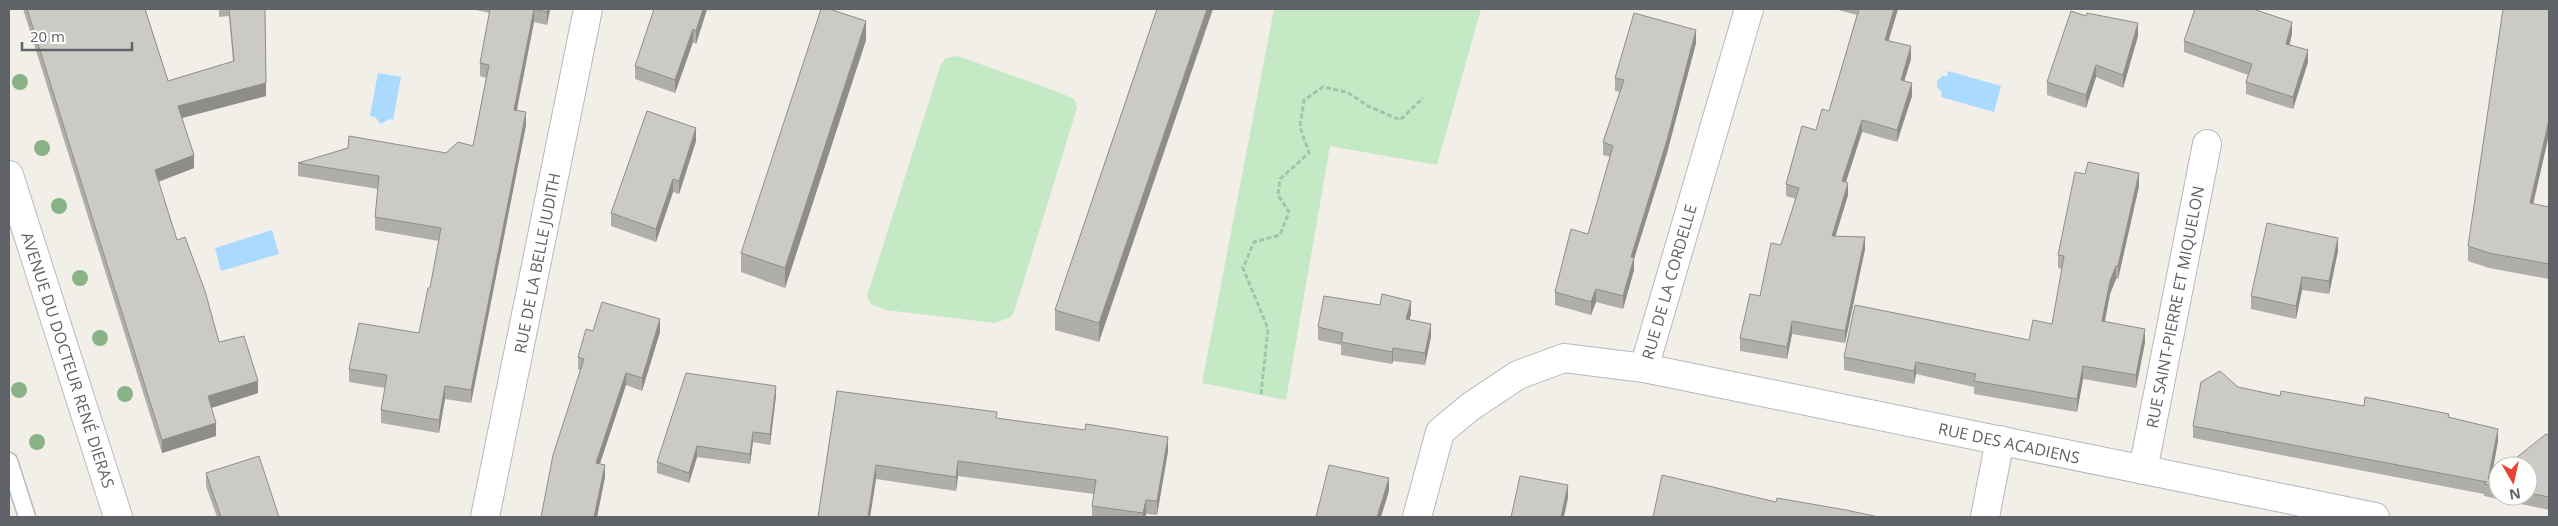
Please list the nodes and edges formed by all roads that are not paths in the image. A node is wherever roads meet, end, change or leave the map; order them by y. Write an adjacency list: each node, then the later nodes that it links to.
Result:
1 (588, 9): 11 (street, RUE DE LA BELLE JUDITH)
2 (1749, 9): 5 (street, RUE DE LA CORDELLE)
3 (2208, 144): 8 (street, RUE SAINT-PIERRE ET MIQUELON)
4 (9, 175): 10 (street, AVENUE DU DOCTEUR RENÉ DIERAS)
5 (1644, 368): 6 (street, RUE DES ACADIENS); 12 (street, RUE DE LA CORDELLE)
6 (2000, 440): 8 (street, RUE DES ACADIENS); 13 (street)
7 (9, 461): 9 (lane)
8 (2143, 470): 14 (street, RUE DES ACADIENS)
9 (27, 517)
10 (118, 517)
11 (485, 517)
12 (1417, 517)
13 (1984, 517)
14 (2375, 517)

